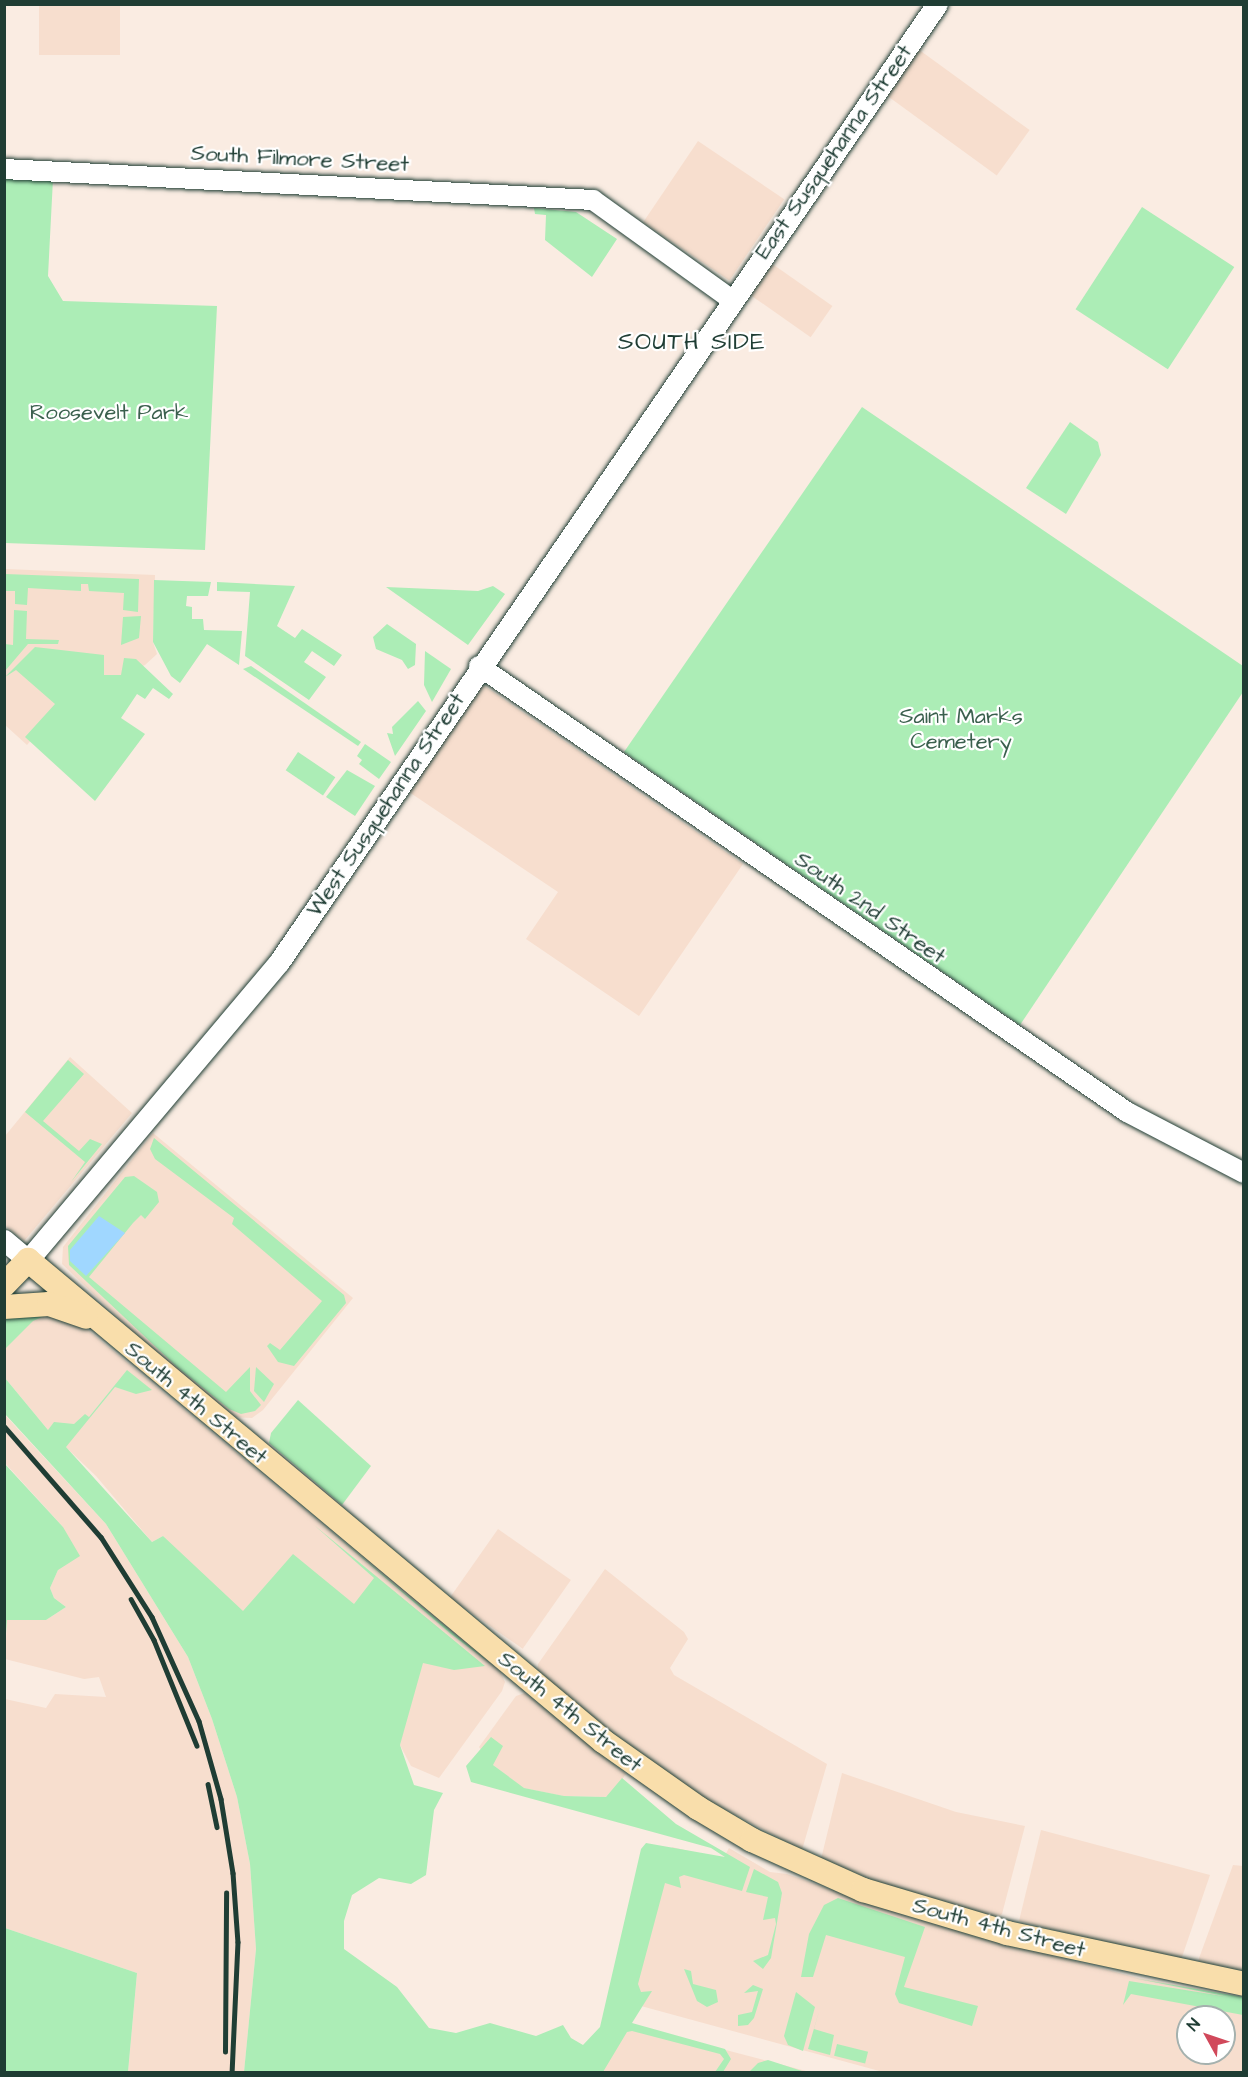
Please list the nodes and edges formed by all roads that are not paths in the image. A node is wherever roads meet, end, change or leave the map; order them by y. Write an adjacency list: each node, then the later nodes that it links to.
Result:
1 (937, 4): 3 (main road, East Susquehanna Street)
2 (4, 169): 3 (street, South Filmore Street)
3 (731, 299): 4 (main road, West Susquehanna Street)
4 (479, 666): 5 (street, South 2nd Street); 7 (main road, West Susquehanna Street)
5 (1244, 1173)
6 (4, 1240): 7 (main road, South 4th Street)
7 (28, 1260): 8 (main road, West Susquehanna Street); 10 (main road, South 4th Street)
8 (4, 1285)
9 (4, 1307): 10 (main road)
10 (104, 1324): 11 (main road, South 4th Street)
11 (1244, 1984)

